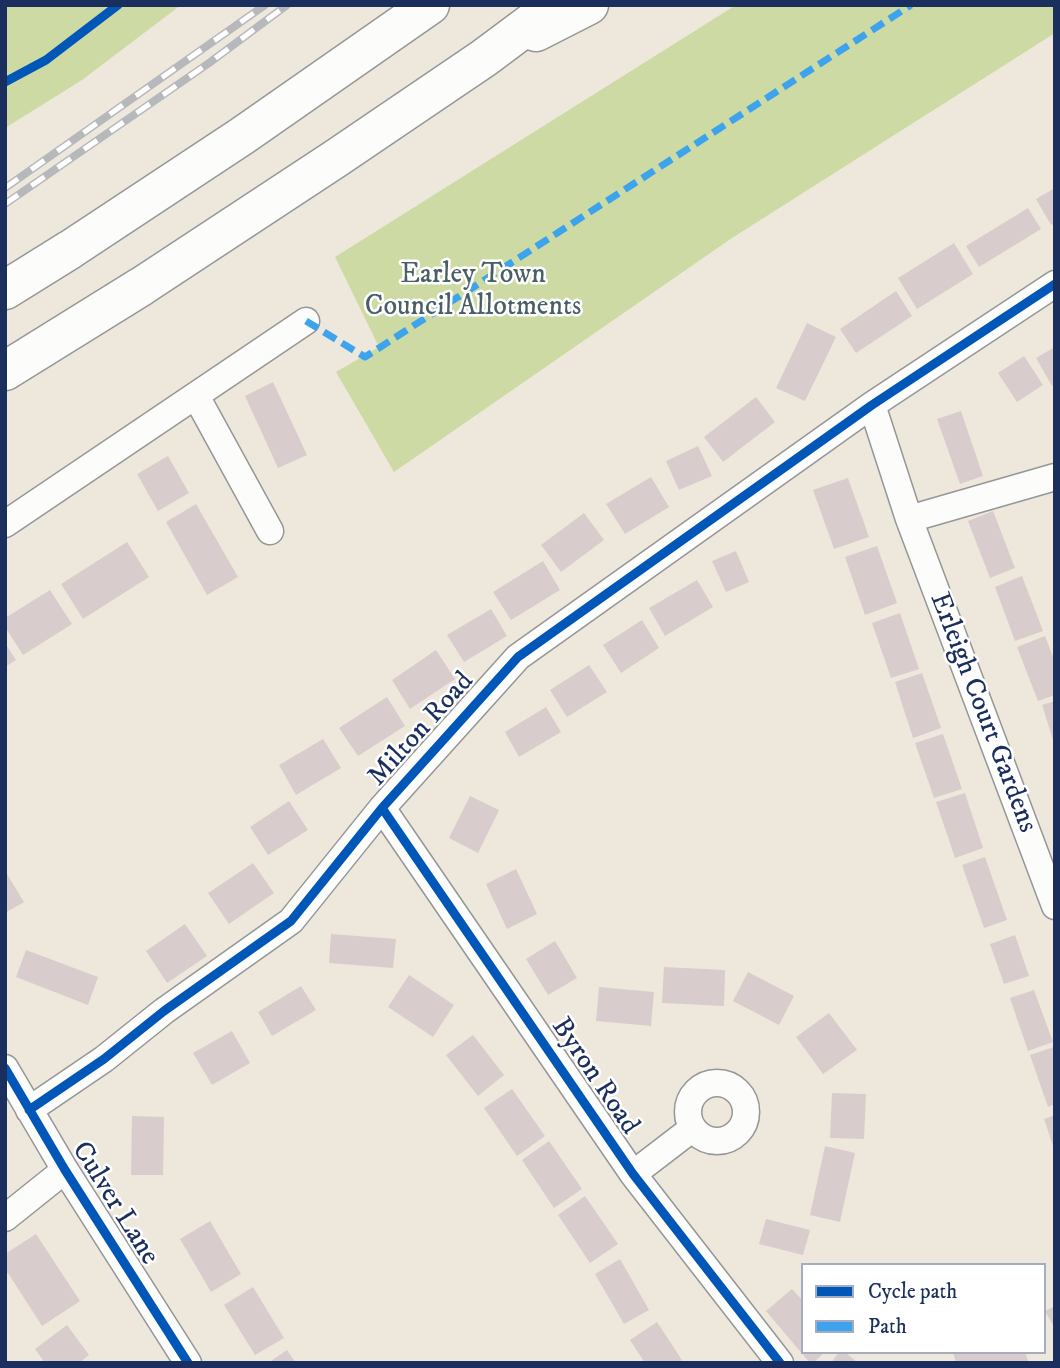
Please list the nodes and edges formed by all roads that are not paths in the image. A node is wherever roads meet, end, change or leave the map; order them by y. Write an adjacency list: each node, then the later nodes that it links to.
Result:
1 (430, 5): 6 (main road)
2 (555, 5): 4 (main road)
3 (589, 5): 4 (main road)
4 (484, 58): 8 (main road)
5 (1055, 284): 10 (street)
6 (5, 290)
7 (306, 321): 9 (street)
8 (5, 371)
9 (196, 396): 13 (street); 14 (street)
10 (872, 405): 12 (street, Erleigh Court Gardens); 15 (street, Milton Road)
11 (1055, 477): 12 (street)
12 (909, 519): 16 (street, Erleigh Court Gardens)
13 (5, 524)
14 (270, 531)
15 (382, 808): 18 (street, Milton Road); 21 (street, Byron Road)
16 (1055, 906)
17 (5, 1068): 18 (street, Culver Lane)
18 (29, 1110): 20 (street, Culver Lane)
19 (693, 1128): 21 (street, Byron Road)
20 (65, 1170): 22 (street); 23 (street, Culver Lane)
21 (632, 1174): 24 (street, Byron Road)
22 (5, 1219)
23 (188, 1363)
24 (780, 1363)

